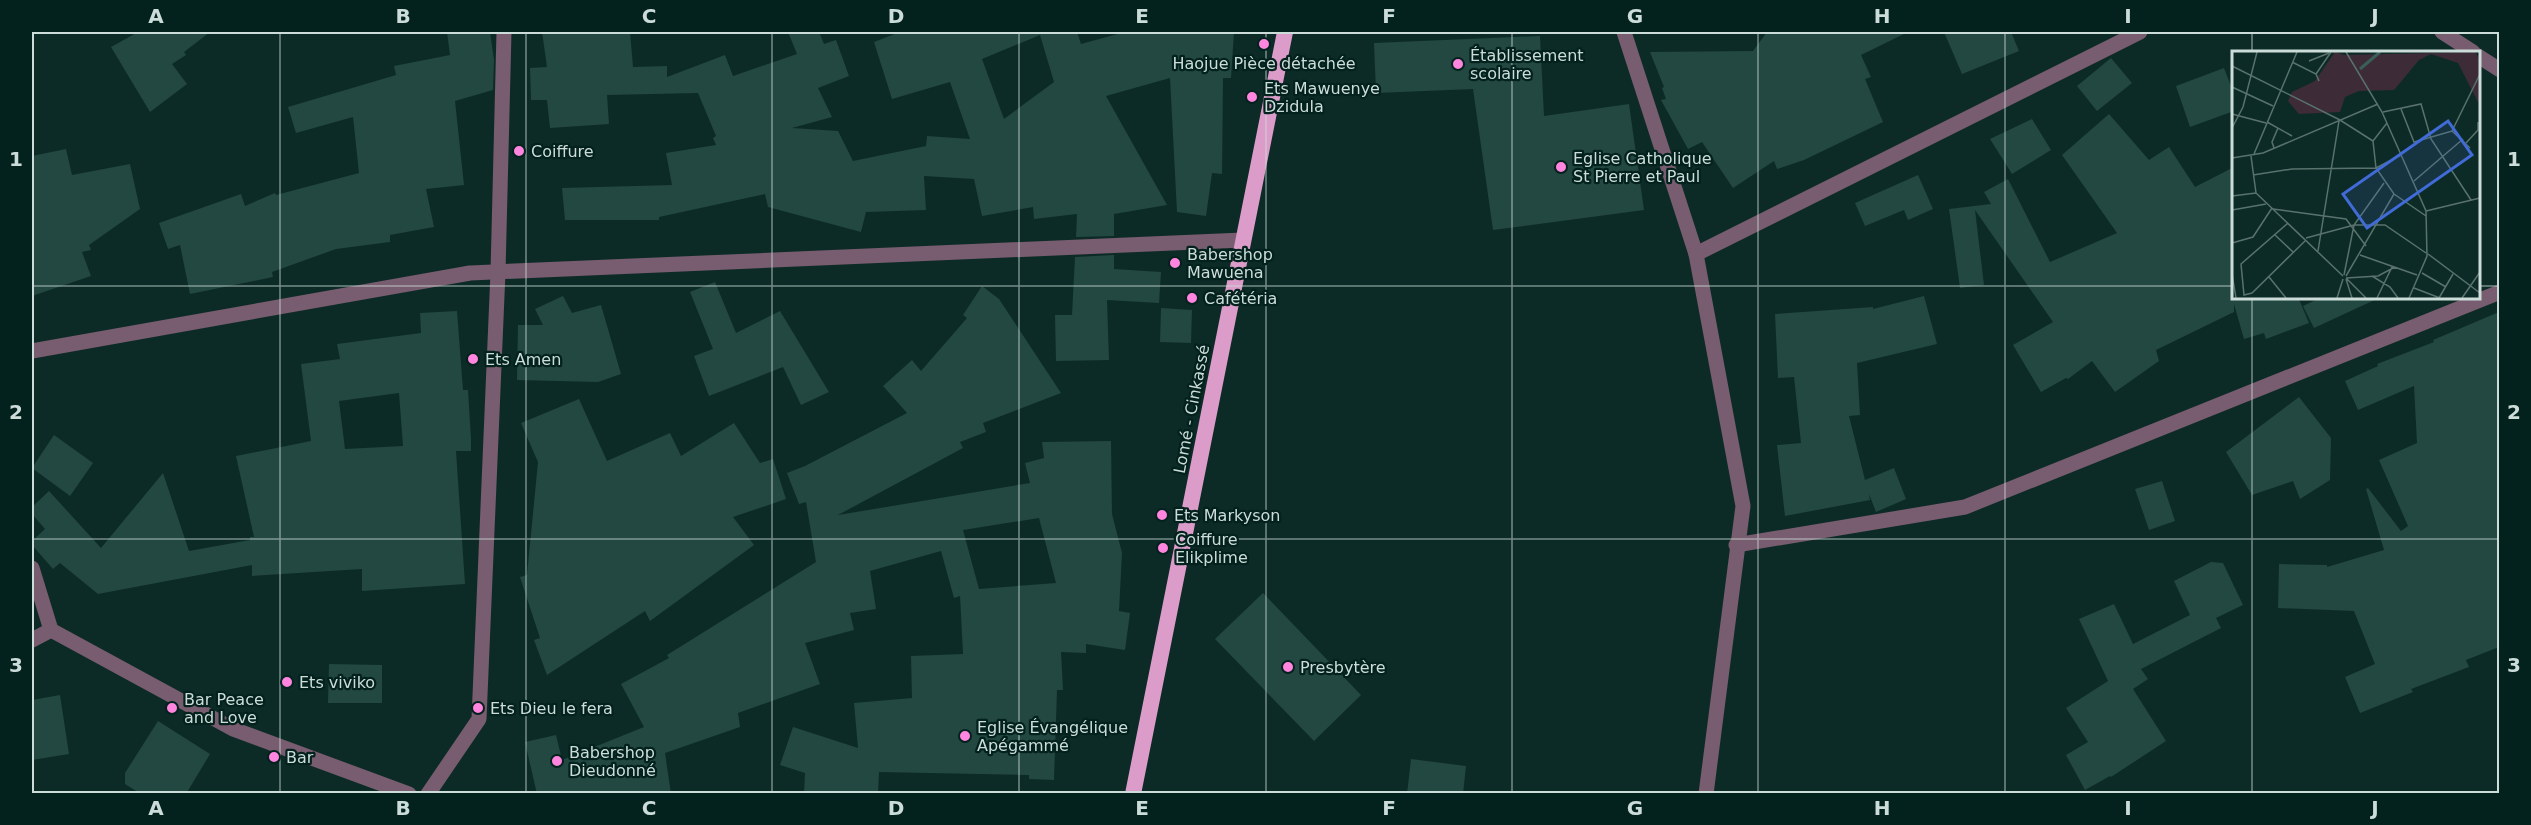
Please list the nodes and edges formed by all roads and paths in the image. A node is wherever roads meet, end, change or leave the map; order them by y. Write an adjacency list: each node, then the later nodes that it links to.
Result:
1 (504, 32): 11 (street)
2 (1285, 32): 9 (highway, Lomé - Cinkassé)
3 (1624, 32): 10 (street)
4 (2140, 32): 10 (street)
5 (2442, 32): 6 (street)
6 (2472, 51)
7 (2480, 57): 8 (street)
8 (2499, 70)
9 (1243, 240): 11 (street); 20 (highway, Lomé - Cinkassé)
10 (1696, 254): 14 (street)
11 (498, 272): 13 (street); 19 (street)
12 (2499, 292): 14 (street)
13 (32, 351)
14 (1736, 545): 21 (street)
15 (32, 568): 16 (street)
16 (51, 630): 17 (street); 18 (street)
17 (32, 640)
18 (409, 794)
19 (428, 794)
20 (1133, 794)
21 (1706, 794)

